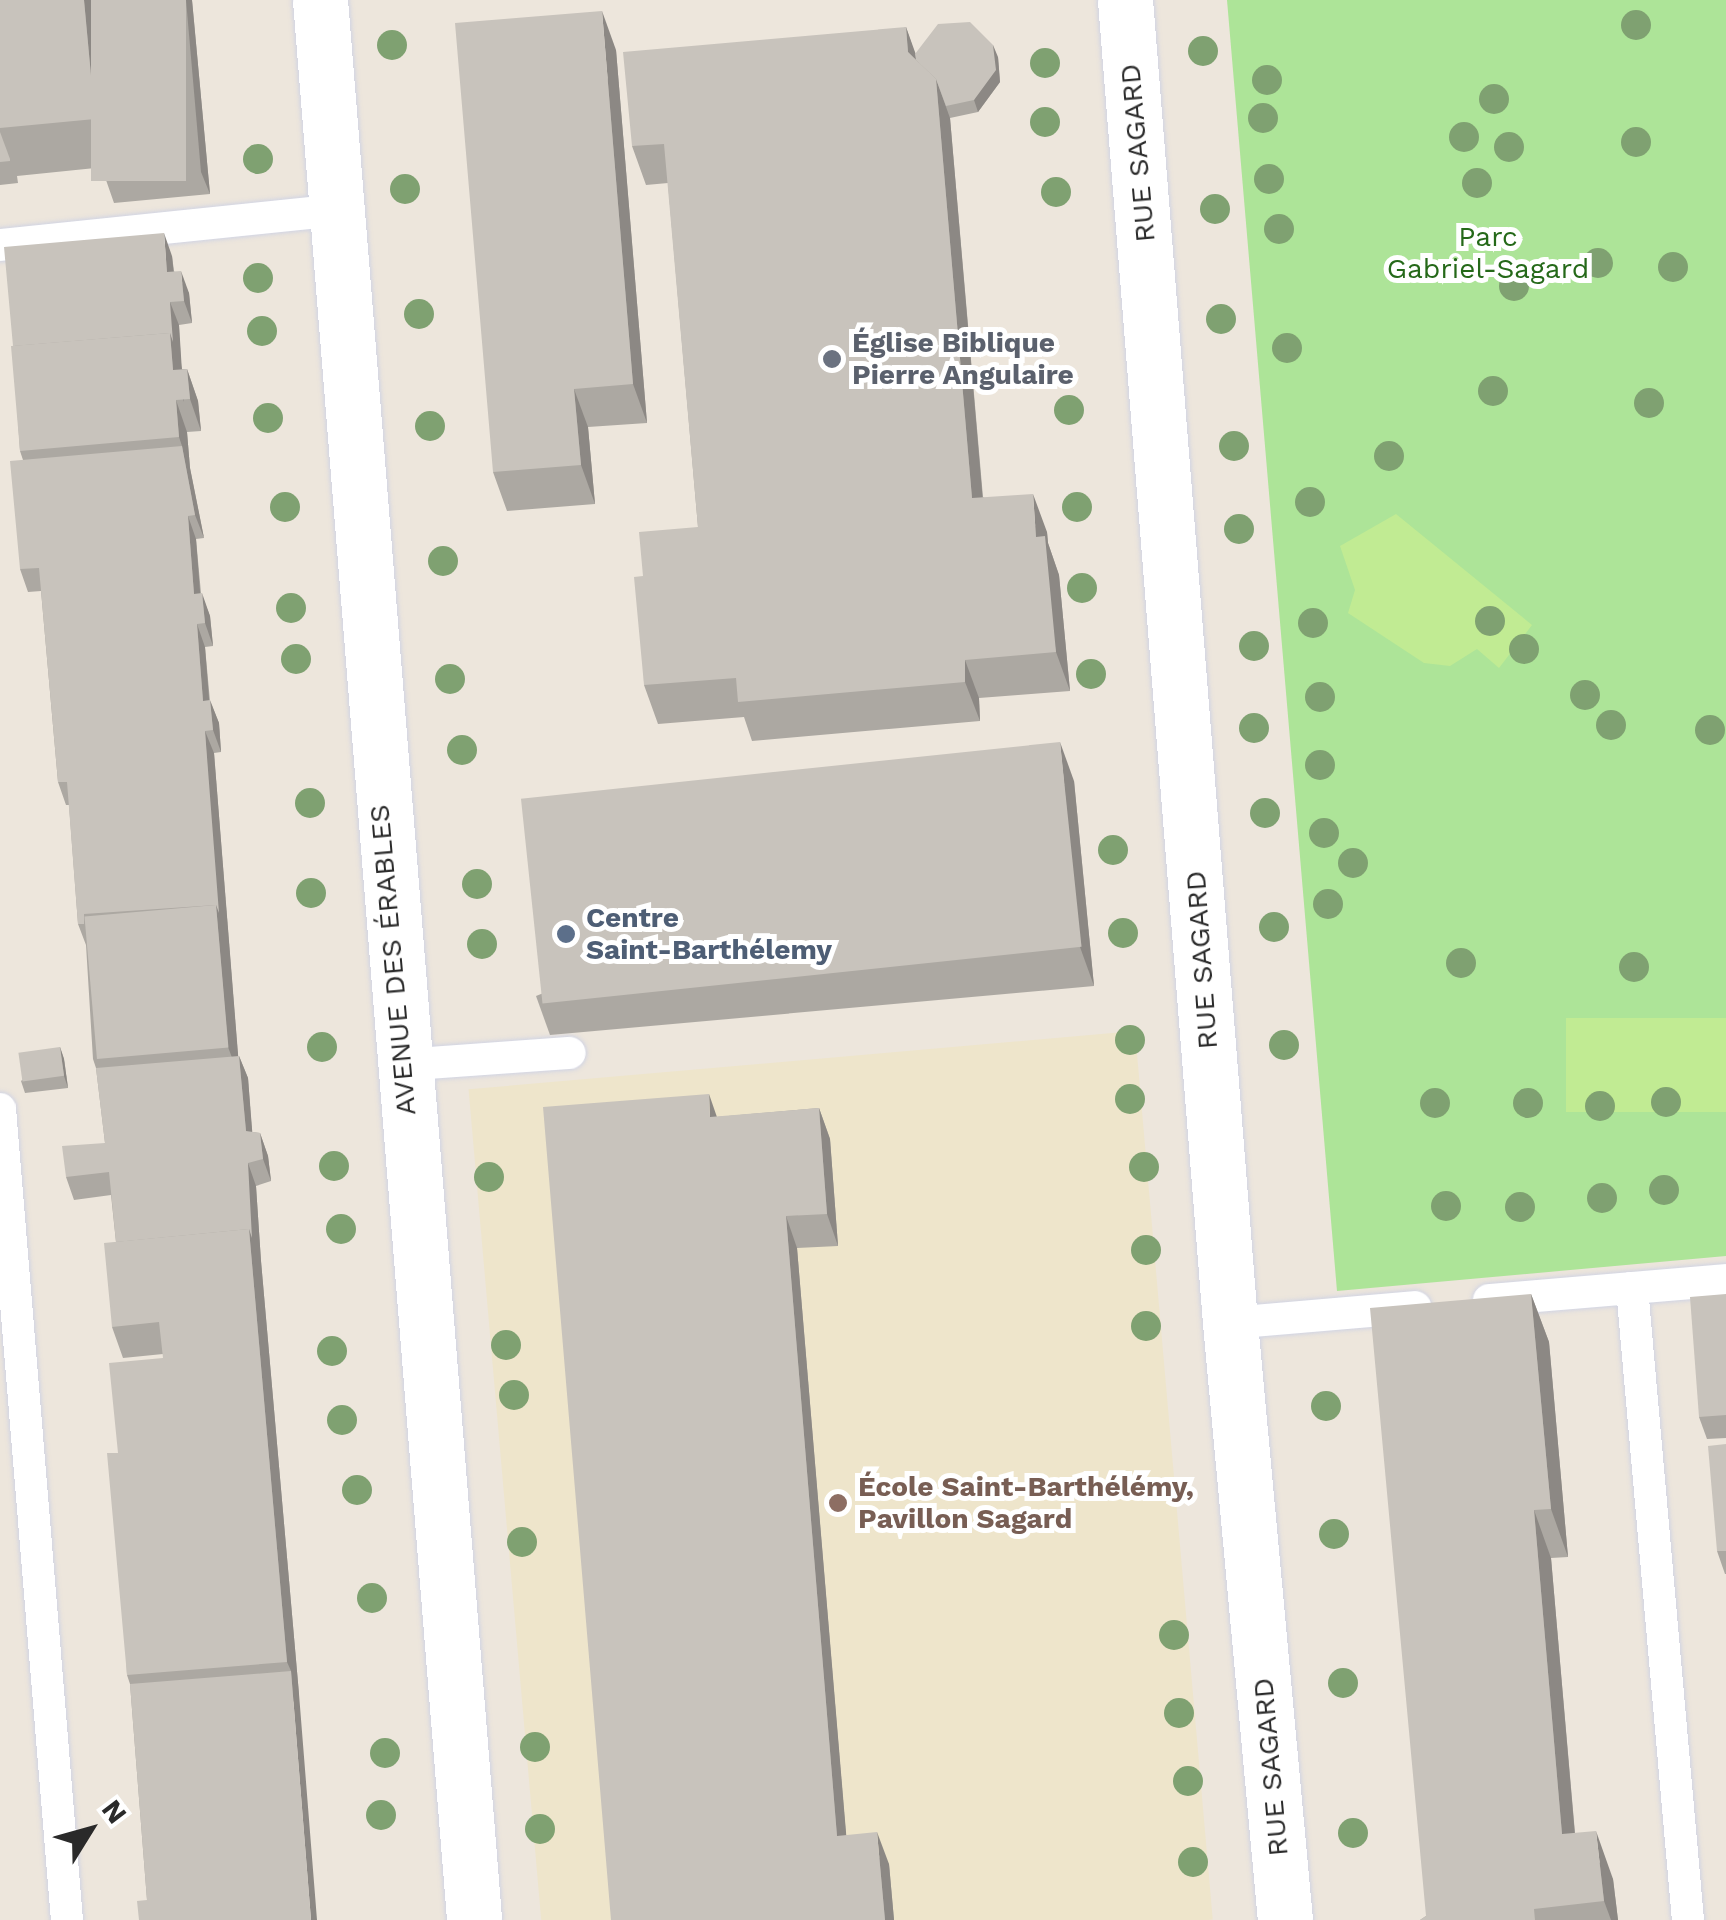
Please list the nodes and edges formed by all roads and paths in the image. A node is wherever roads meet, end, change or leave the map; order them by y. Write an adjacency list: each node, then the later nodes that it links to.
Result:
1 (320, 0): 3 (street, AVENUE DES ÉRABLES)
2 (1125, 0): 10 (street, RUE SAGARD)
3 (336, 210): 4 (lane); 6 (street, AVENUE DES ÉRABLES)
4 (0, 244)
5 (570, 1052): 6 (lane)
6 (401, 1065): 12 (street, AVENUE DES ÉRABLES)
7 (0, 1109): 11 (lane)
8 (1726, 1280): 9 (lane)
9 (1632, 1288): 10 (lane); 14 (lane)
10 (1230, 1323): 13 (street, RUE SAGARD)
11 (67, 1920)
12 (474, 1920)
13 (1286, 1920)
14 (1688, 1920)

